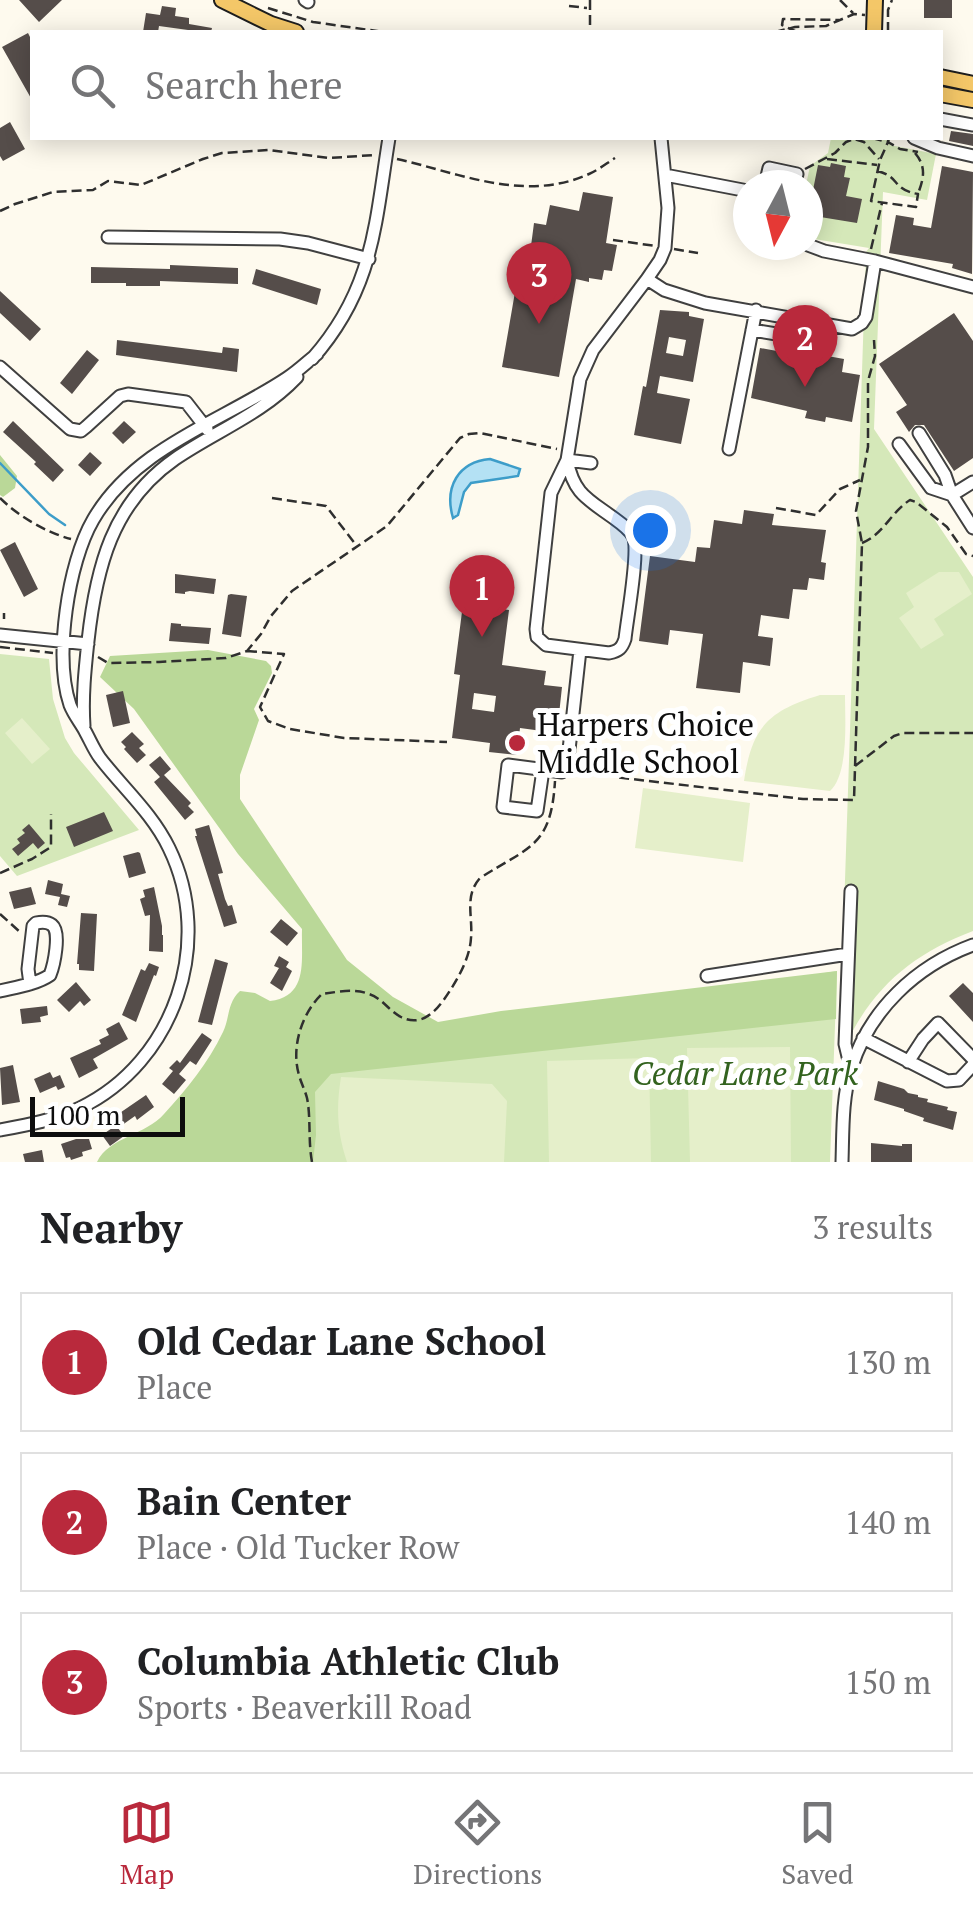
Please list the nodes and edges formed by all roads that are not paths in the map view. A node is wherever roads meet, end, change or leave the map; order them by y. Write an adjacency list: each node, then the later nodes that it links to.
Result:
1 (222, 0): 3 (main road)
2 (875, 0): 4 (main road)
3 (290, 30)
4 (874, 30)
5 (943, 79): 6 (main road)
6 (973, 84)
7 (943, 95): 8 (main road)
8 (973, 100)
9 (943, 120): 10 (street)
10 (973, 125)
11 (389, 140): 19 (street)
12 (661, 140): 15 (street)
13 (919, 140): 14 (street)
14 (973, 156)
15 (665, 175): 16 (street); 21 (street)
16 (733, 187)
17 (108, 237): 19 (street)
18 (823, 250): 20 (street)
19 (369, 258): 27 (street)
20 (872, 261): 22 (street); 24 (street)
21 (646, 279): 23 (street); 31 (street)
22 (973, 287)
23 (756, 310): 24 (street); 25 (street)
24 (831, 326): 25 (street)
25 (752, 330): 30 (street)
26 (0, 367): 27 (street)
27 (208, 431): 37 (street); 38 (street)
28 (919, 433): 34 (street)
29 (898, 444): 34 (street)
30 (729, 449)
31 (568, 456): 32 (street); 39 (street); 39 (street)
32 (591, 463)
33 (973, 482): 34 (street)
34 (952, 495): 35 (street)
35 (973, 528)
36 (0, 635): 37 (street)
37 (64, 641): 38 (street); 40 (street)
38 (88, 644): 40 (street)
39 (580, 650): 41 (street)
40 (84, 730): 52 (street)
41 (550, 771): 41 (street)
42 (851, 891): 44 (street)
43 (973, 945): 48 (street)
44 (848, 954): 45 (street); 51 (street)
45 (707, 976)
46 (30, 984): 46 (street); 47 (street)
47 (0, 991)
48 (863, 1038): 49 (street); 51 (street)
49 (908, 1062): 50 (street); 50 (street)
50 (973, 1062)
51 (851, 1069): 53 (street)
52 (0, 1130)
53 (842, 1162)

